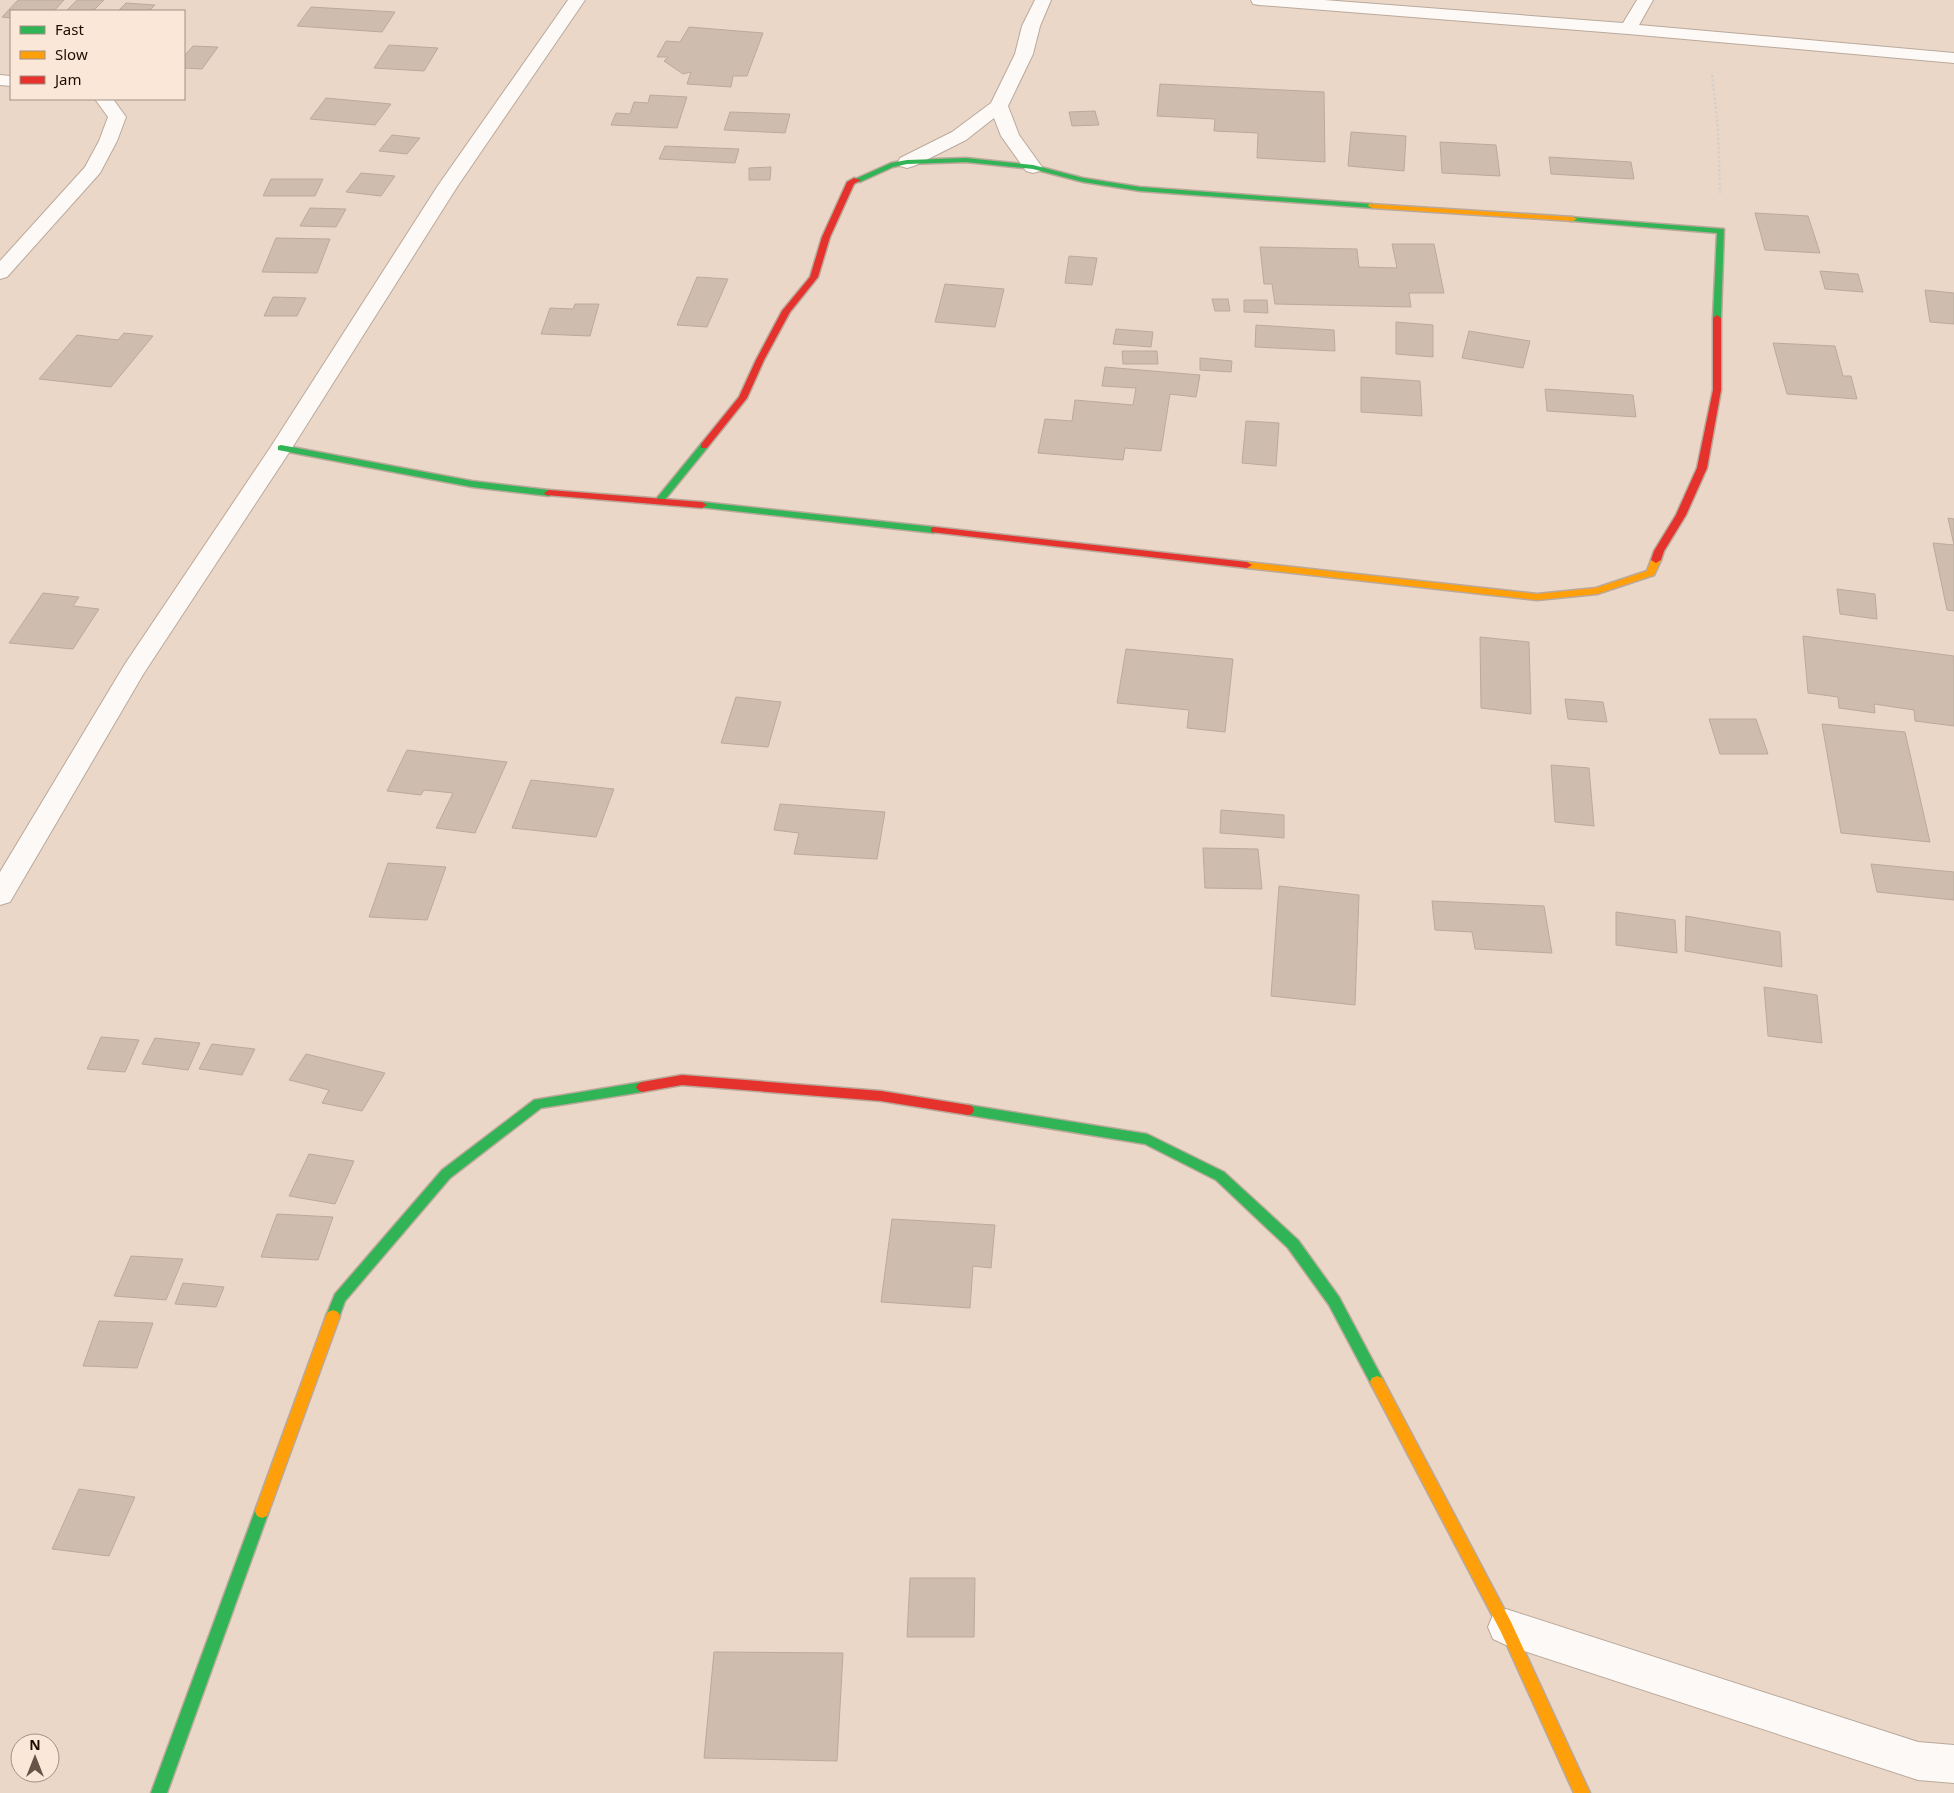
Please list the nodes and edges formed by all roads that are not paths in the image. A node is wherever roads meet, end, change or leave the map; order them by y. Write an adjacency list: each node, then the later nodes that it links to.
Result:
1 (577, 0): 12 (street)
2 (1043, 0): 8 (street)
3 (1260, 0): 5 (street)
4 (1645, 0): 5 (street)
5 (1628, 29): 6 (street)
6 (1954, 58)
7 (105, 100): 11 (street)
8 (999, 106): 9 (street); 10 (street)
9 (907, 162): 10 (street); 13 (street)
10 (1033, 167): 13 (street)
11 (0, 273)
12 (281, 448): 13 (street); 14 (street)
13 (660, 500)
14 (0, 895)
15 (1506, 1627): 16 (street); 17 (street); 18 (street)
16 (1954, 1764)
17 (159, 1793)
18 (1582, 1793)

